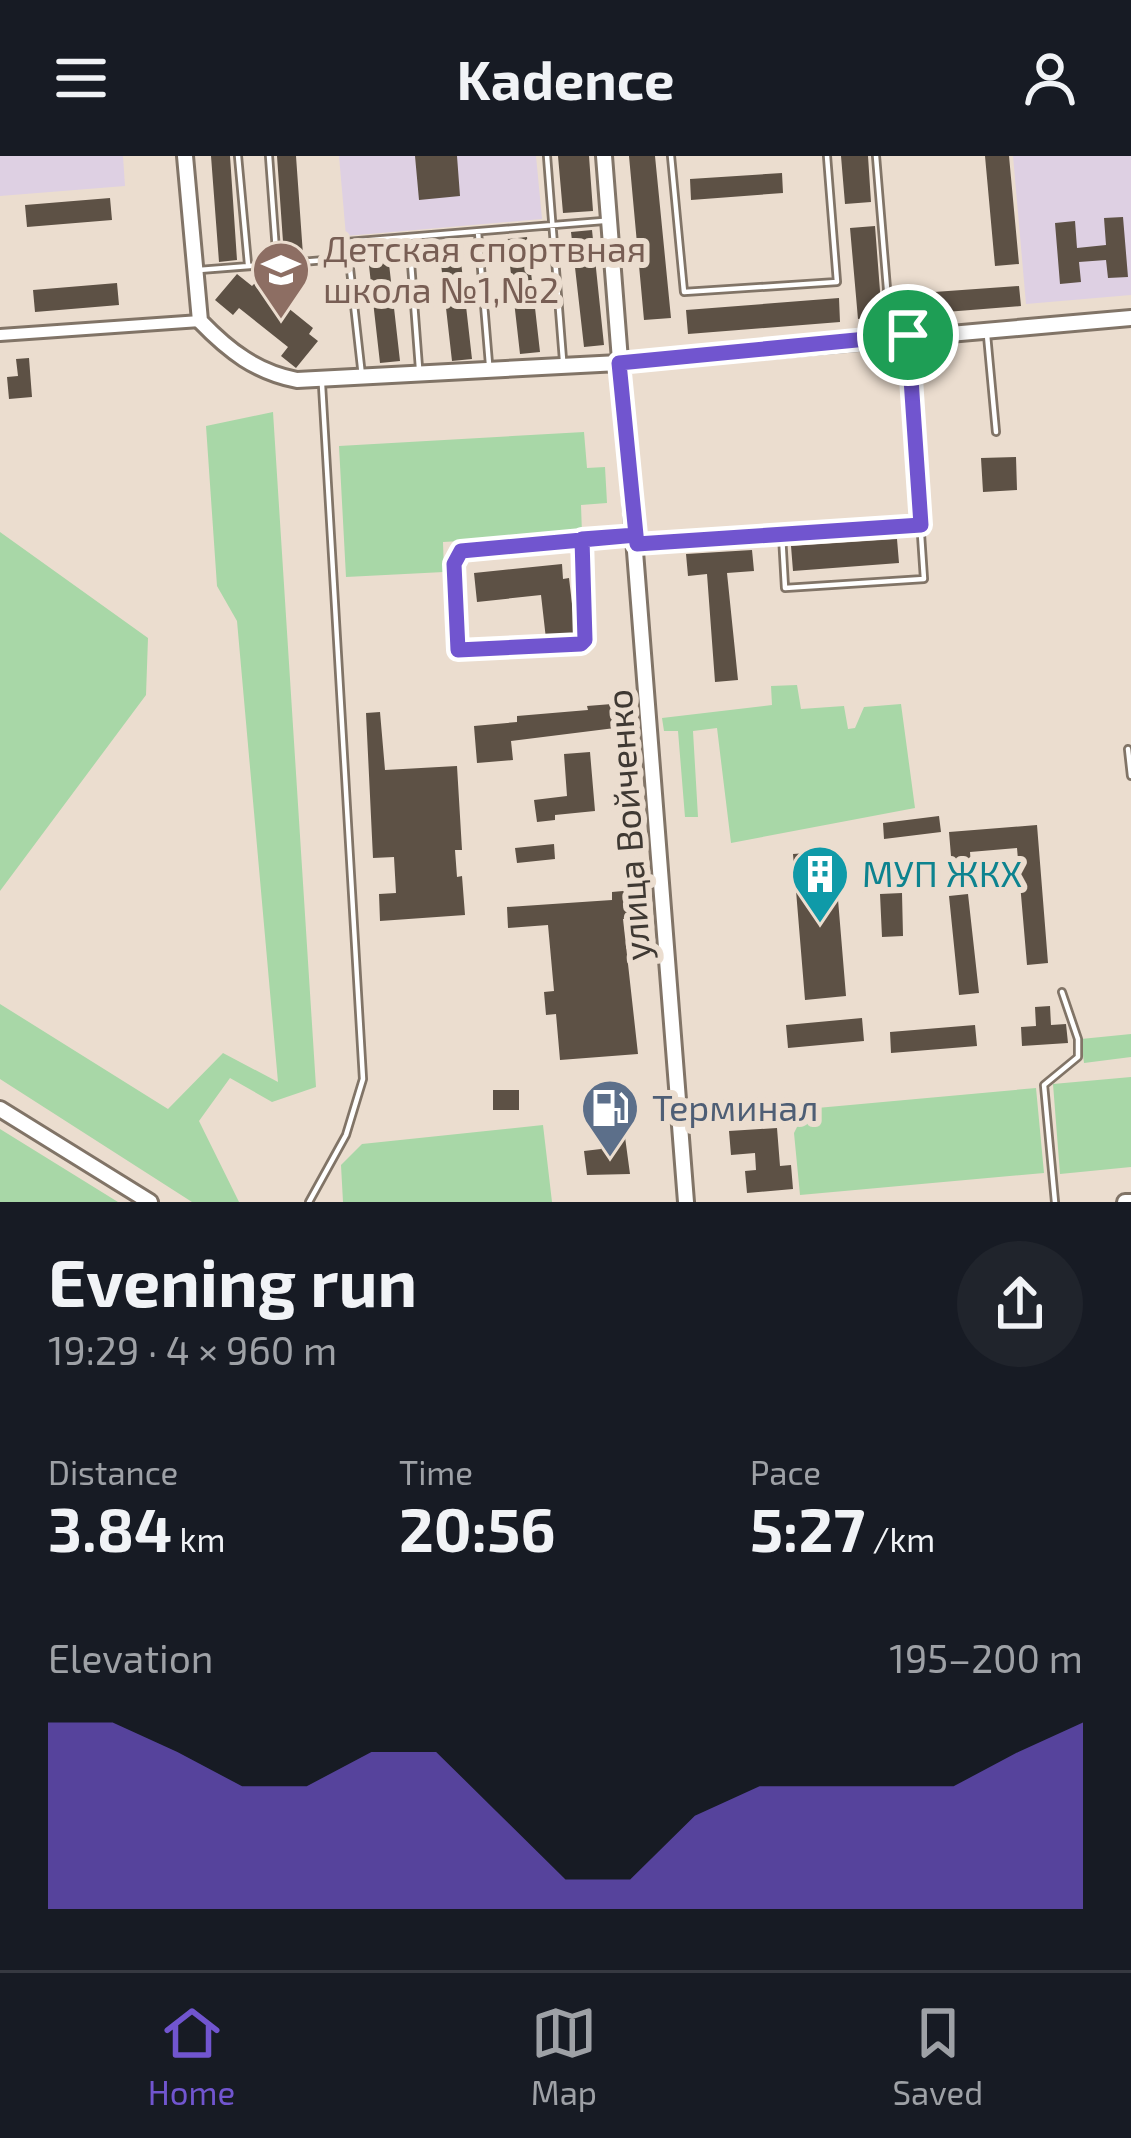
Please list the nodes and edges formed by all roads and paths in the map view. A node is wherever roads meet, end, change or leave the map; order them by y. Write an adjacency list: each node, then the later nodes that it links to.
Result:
1 (185, 156): 16 (main road)
2 (238, 156): 15 (lane)
3 (269, 156): 14 (lane)
4 (547, 156): 10 (lane)
5 (604, 156): 9 (main road, улица Войченко)
6 (670, 156): 7 (lane)
7 (827, 156)
8 (876, 156): 21 (lane)
9 (608, 220): 10 (lane); 22 (main road, улица Войченко)
10 (552, 225): 11 (lane); 23 (lane)
11 (478, 231): 12 (lane); 24 (lane)
12 (409, 237): 13 (lane); 25 (lane)
13 (349, 258): 14 (lane); 26 (lane)
14 (277, 264): 15 (lane)
15 (248, 266): 16 (lane)
16 (196, 270): 18 (main road)
17 (1131, 318): 19 (main road)
18 (200, 321): 20 (street); 27 (main road)
19 (987, 329): 21 (main road); 28 (lane)
20 (0, 335)
21 (899, 336): 22 (main road); 29 (lane)
22 (619, 363): 23 (main road); 32 (main road, улица Войченко)
23 (563, 366): 24 (main road)
24 (489, 370): 25 (main road)
25 (419, 374): 26 (main road)
26 (362, 377): 27 (main road)
27 (322, 379): 38 (lane)
28 (996, 432)
29 (921, 525): 30 (lane); 30 (lane)
30 (782, 535): 32 (lane)
31 (582, 539): 31 (lane); 32 (lane)
32 (636, 539): 39 (main road, улица Войченко)
33 (1129, 748): 34 (lane)
34 (1131, 776)
35 (1062, 992): 40 (lane)
36 (0, 1109): 37 (main road)
37 (150, 1202)
38 (309, 1202)
39 (686, 1202)
40 (1055, 1202)

